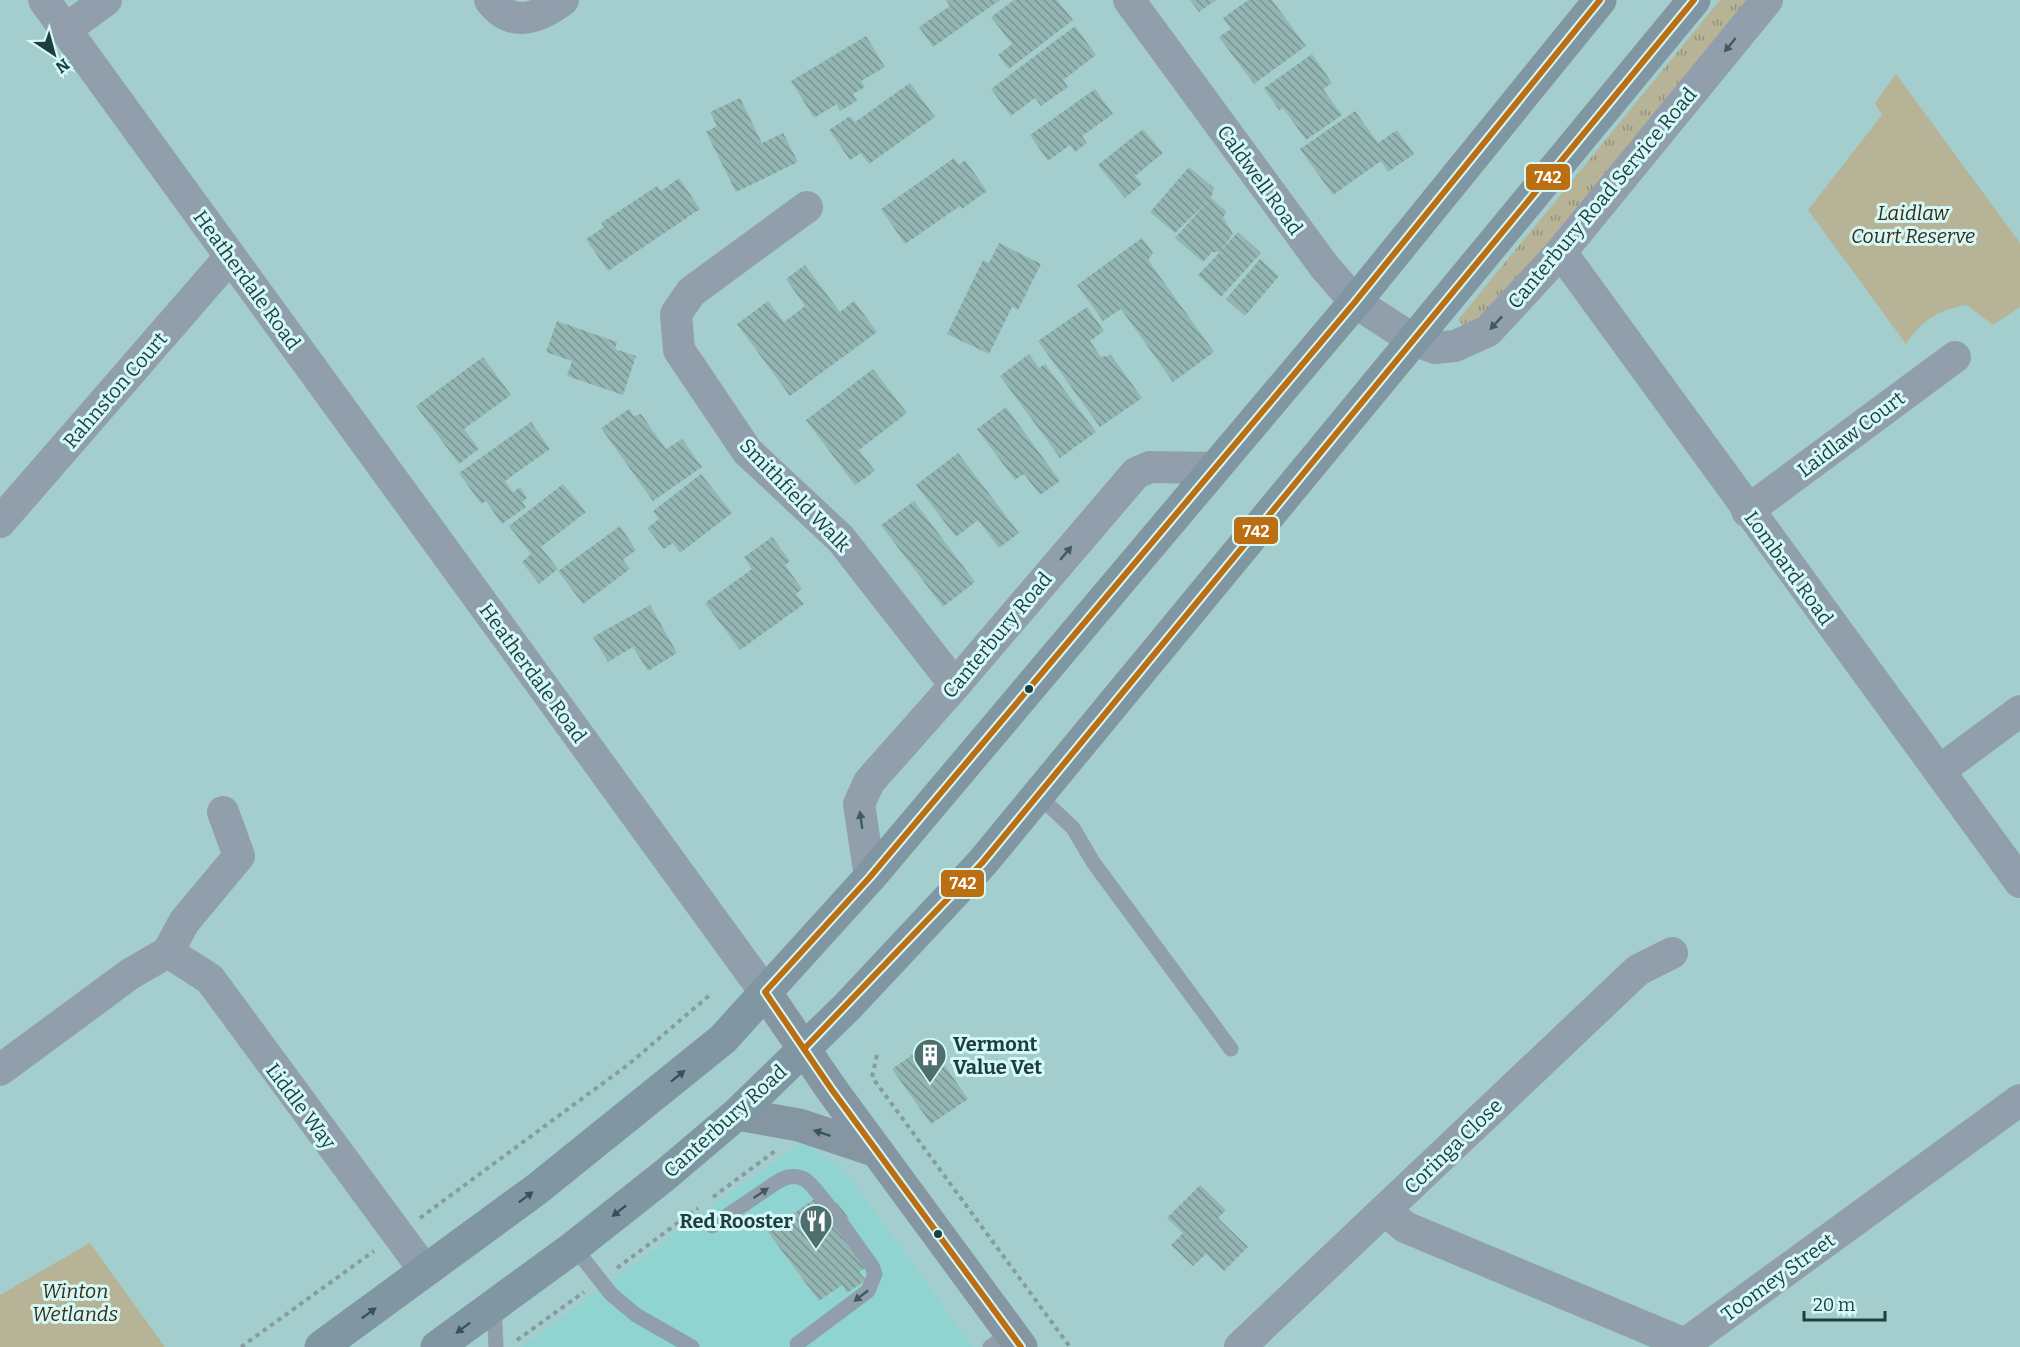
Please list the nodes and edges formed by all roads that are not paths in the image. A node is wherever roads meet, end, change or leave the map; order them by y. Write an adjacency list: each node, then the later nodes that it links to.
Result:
1 (44, 0): 9 (street, Heatherdale Road)
2 (106, 0): 9 (street)
3 (490, 0): 4 (street)
4 (563, 0)
5 (1129, 0): 13 (street, Caldwell Road)
6 (1600, 0): 13 (main road)
7 (1694, 0): 14 (main road, Canterbury Road)
8 (1767, 0): 11 (street, Canterbury Road Service Road, one-way to 11)
9 (65, 30): 12 (street, Heatherdale Road)
10 (807, 207): 19 (street, Smithfield Walk)
11 (1561, 252): 14 (street, Canterbury Road Service Road, one-way to 14); 17 (street, Lombard Road)
12 (230, 257): 18 (street, Rahnston Court); 28 (street, Heatherdale Road)
13 (1354, 302): 14 (street, Caldwell Road); 16 (main road)
14 (1412, 339): 22 (main road, Canterbury Road)
15 (1954, 357): 17 (street, Laidlaw Court)
16 (1214, 468): 19 (street, Canterbury Road, one-way to 16); 24 (main road)
17 (1747, 511): 21 (street, Lombard Road)
18 (0, 522)
19 (956, 685): 24 (street, Canterbury Road, one-way to 19)
20 (2020, 711): 21 (street)
21 (1939, 771): 25 (street, Lombard Road)
22 (1038, 795): 29 (main road, Canterbury Road); 30 (lane)
23 (223, 812): 26 (street)
24 (870, 877): 28 (main road)
25 (2020, 882)
26 (168, 952): 31 (street); 38 (street, Liddle Way)
27 (1672, 953): 35 (street, Coringa Close)
28 (765, 992): 29 (main road, Heatherdale Road); 38 (main road, one-way to 28)
29 (804, 1049): 33 (main road, Canterbury Road); 34 (main road, Heatherdale Road)
30 (1231, 1049)
31 (0, 1070)
32 (2020, 1100): 35 (street, Toomey Street)
33 (737, 1114): 34 (main road, one-way to 33); 37 (main road, Canterbury Road, one-way to 37)
34 (878, 1150): 40 (main road, Heatherdale Road)
35 (1386, 1211): 46 (street, Coringa Close)
36 (712, 1226): 41 (lane, one-way to 41)
37 (574, 1246): 39 (main road, Canterbury Road); 45 (lane)
38 (425, 1271): 42 (main road, one-way to 38)
39 (494, 1305): 43 (main road, Canterbury Road, one-way to 43); 44 (lane)
40 (1007, 1342)
41 (797, 1344)
42 (321, 1347)
43 (437, 1347)
44 (496, 1347)
45 (692, 1347)
46 (1240, 1347)

